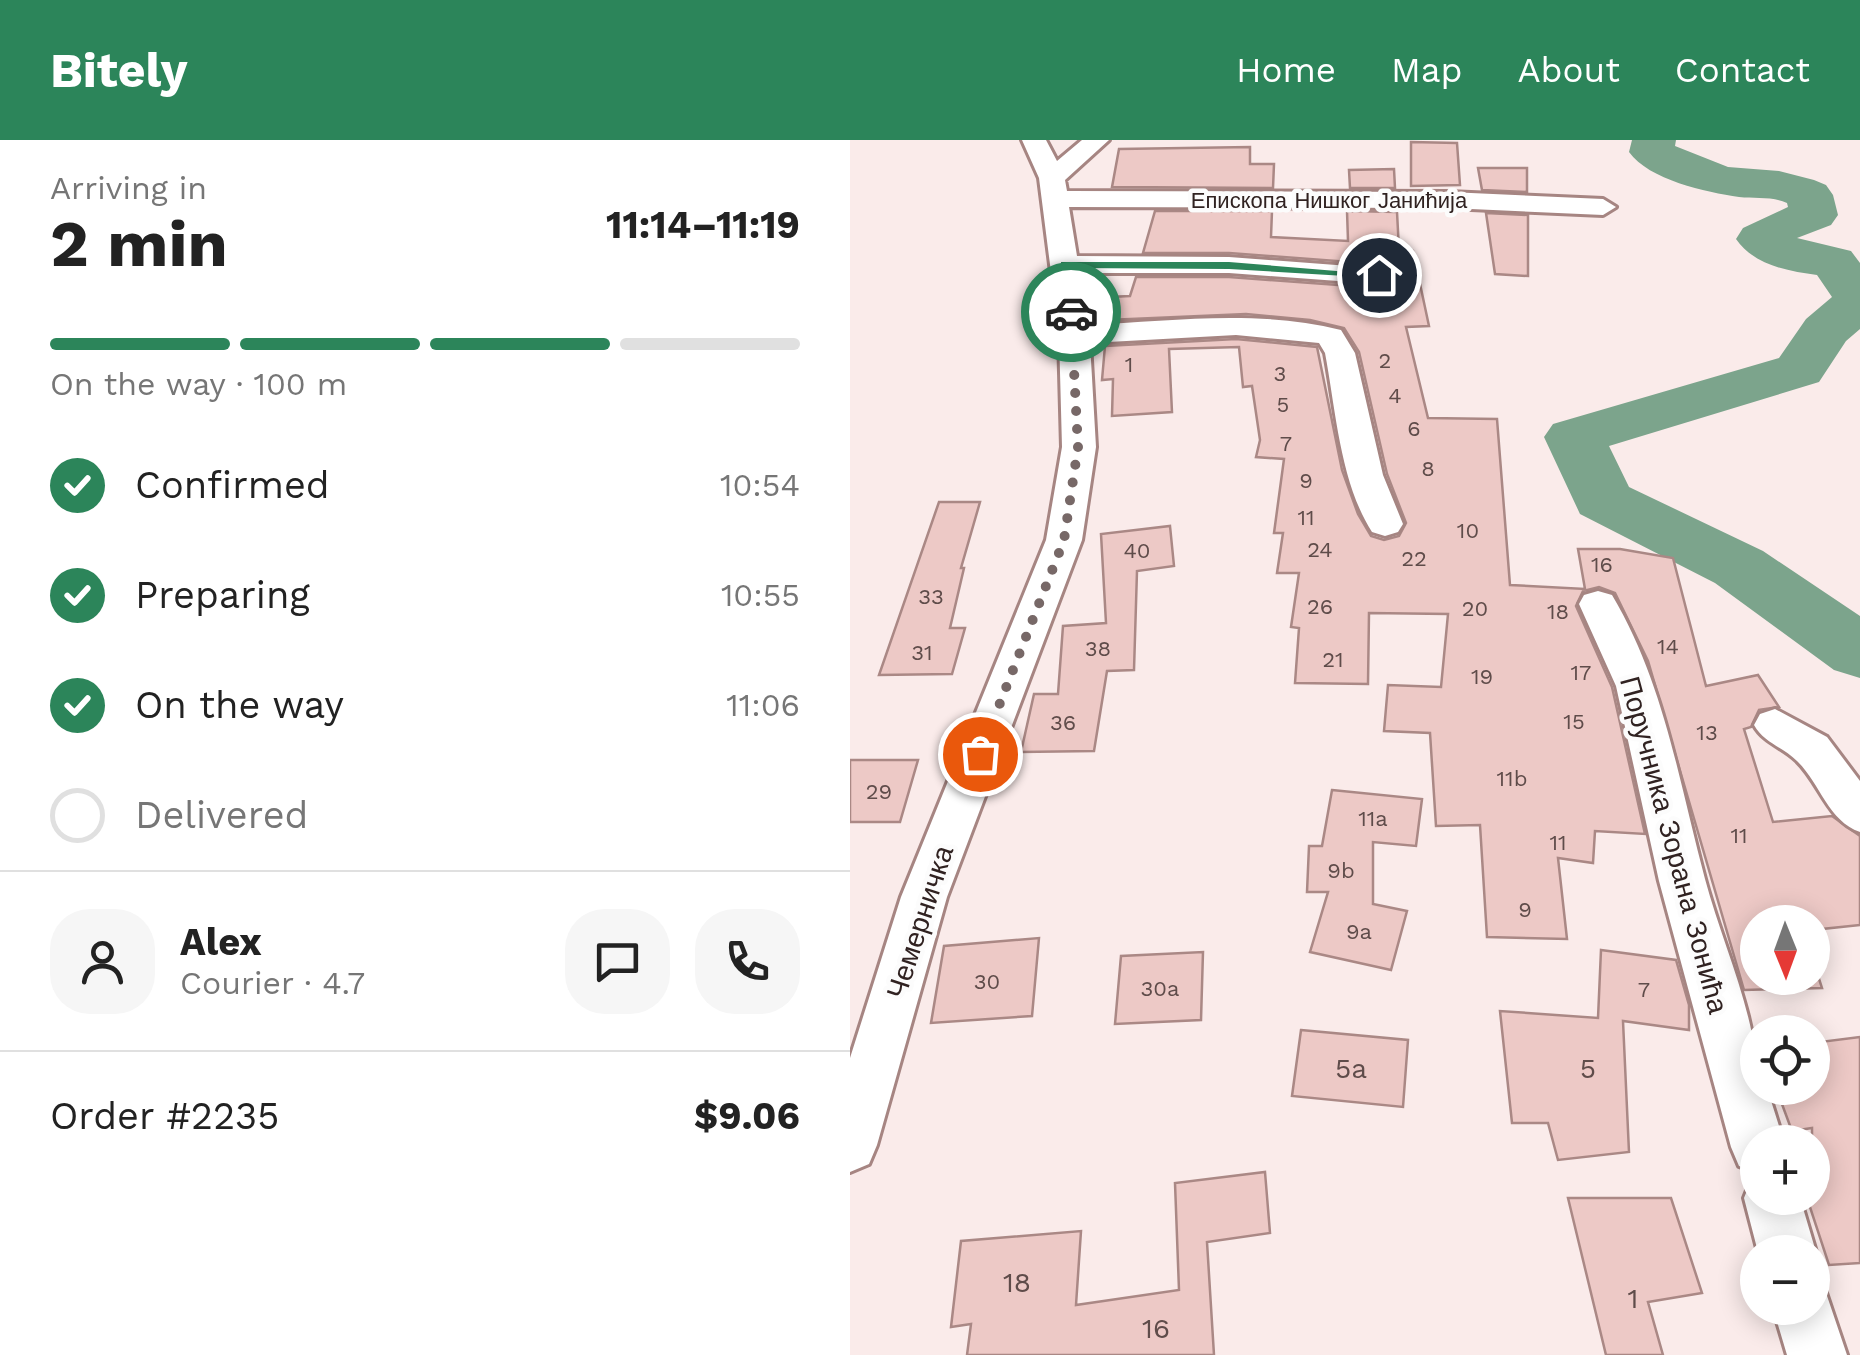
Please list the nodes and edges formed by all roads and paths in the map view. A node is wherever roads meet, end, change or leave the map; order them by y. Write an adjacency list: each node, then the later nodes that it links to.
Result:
1 (1034, 140): 3 (street, Чемерничка)
2 (1097, 140): 3 (street)
3 (1053, 189): 4 (street, Епископа Нишког Јанићија); 5 (street, Чемерничка)
4 (1603, 208)
5 (1065, 264): 6 (street); 7 (street, Чемерничка)
6 (1379, 275)
7 (1074, 335): 8 (street); 13 (street, Чемерничка)
8 (1384, 524)
9 (1598, 604): 12 (street, Поручника Зорана Зонића)
10 (1775, 725): 11 (street)
11 (1860, 814)
12 (1752, 1125)
13 (850, 1144)
14 (1808, 1325): 15 (street)
15 (1817, 1355)

